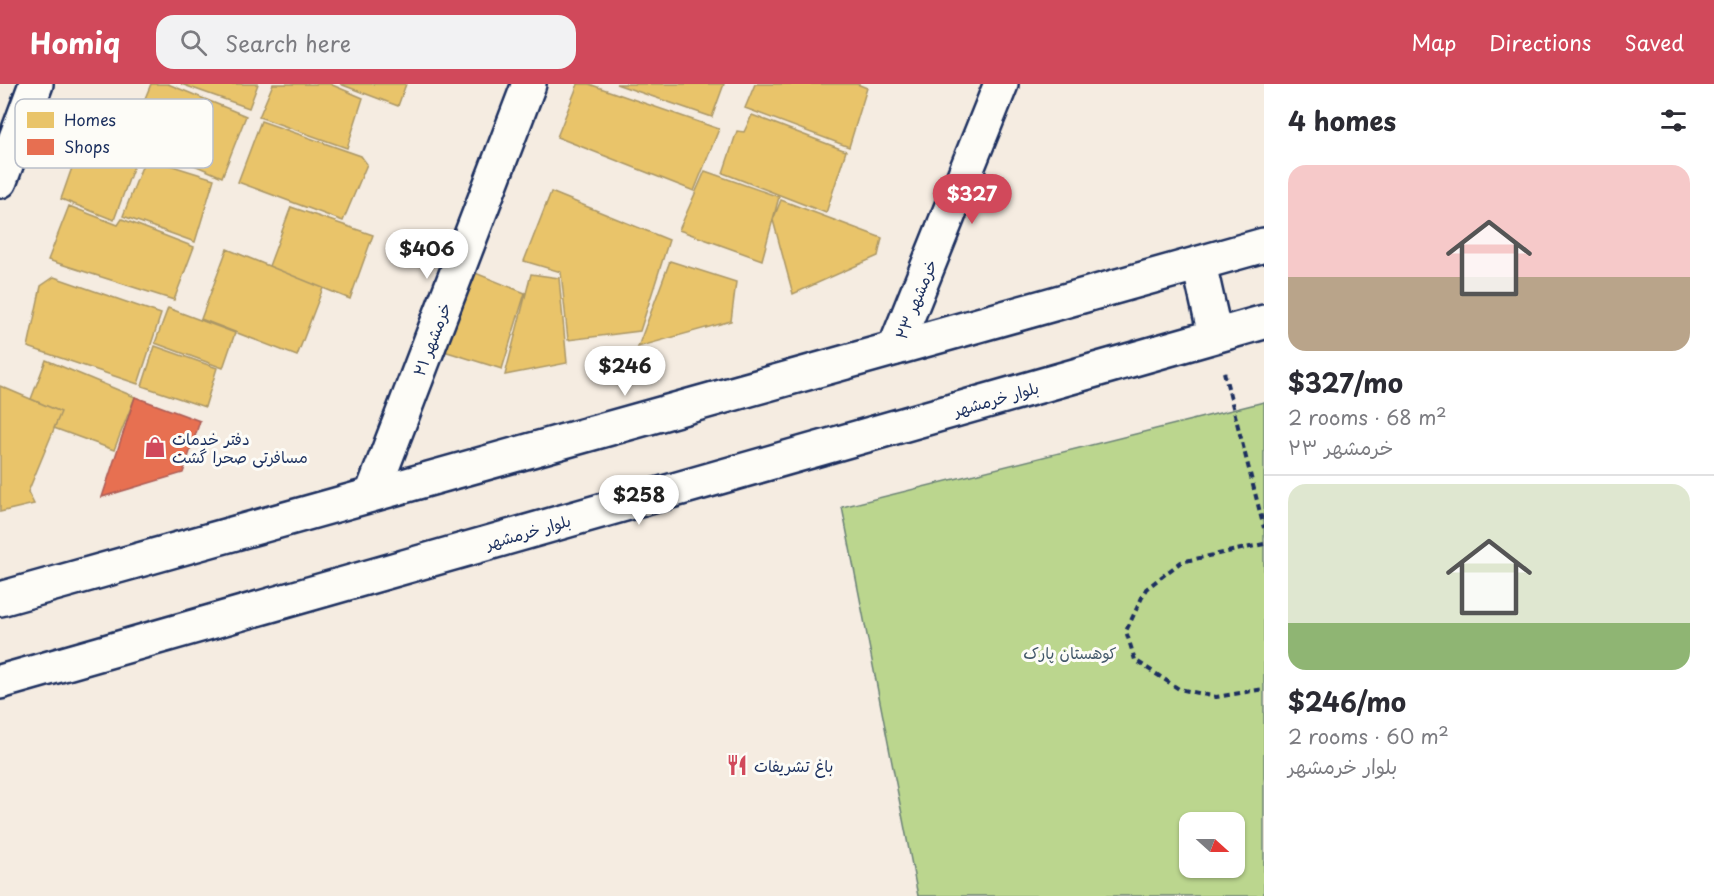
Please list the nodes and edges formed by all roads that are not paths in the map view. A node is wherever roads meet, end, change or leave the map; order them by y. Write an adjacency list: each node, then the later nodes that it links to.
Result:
1 (36, 84): 4 (main road)
2 (529, 84): 12 (main road, خرمشهر ۲۱)
3 (1001, 84): 11 (main road, خرمشهر ۲۳)
4 (30, 99)
5 (15, 141): 6 (main road)
6 (0, 181)
7 (1264, 246): 8 (main road)
8 (1199, 264): 10 (main road); 11 (main road)
9 (1264, 322): 10 (main road, بلوار خرمشهر)
10 (1215, 335): 14 (main road, بلوار خرمشهر)
11 (895, 348): 12 (main road)
12 (372, 494): 13 (main road)
13 (0, 599)
14 (0, 682)

